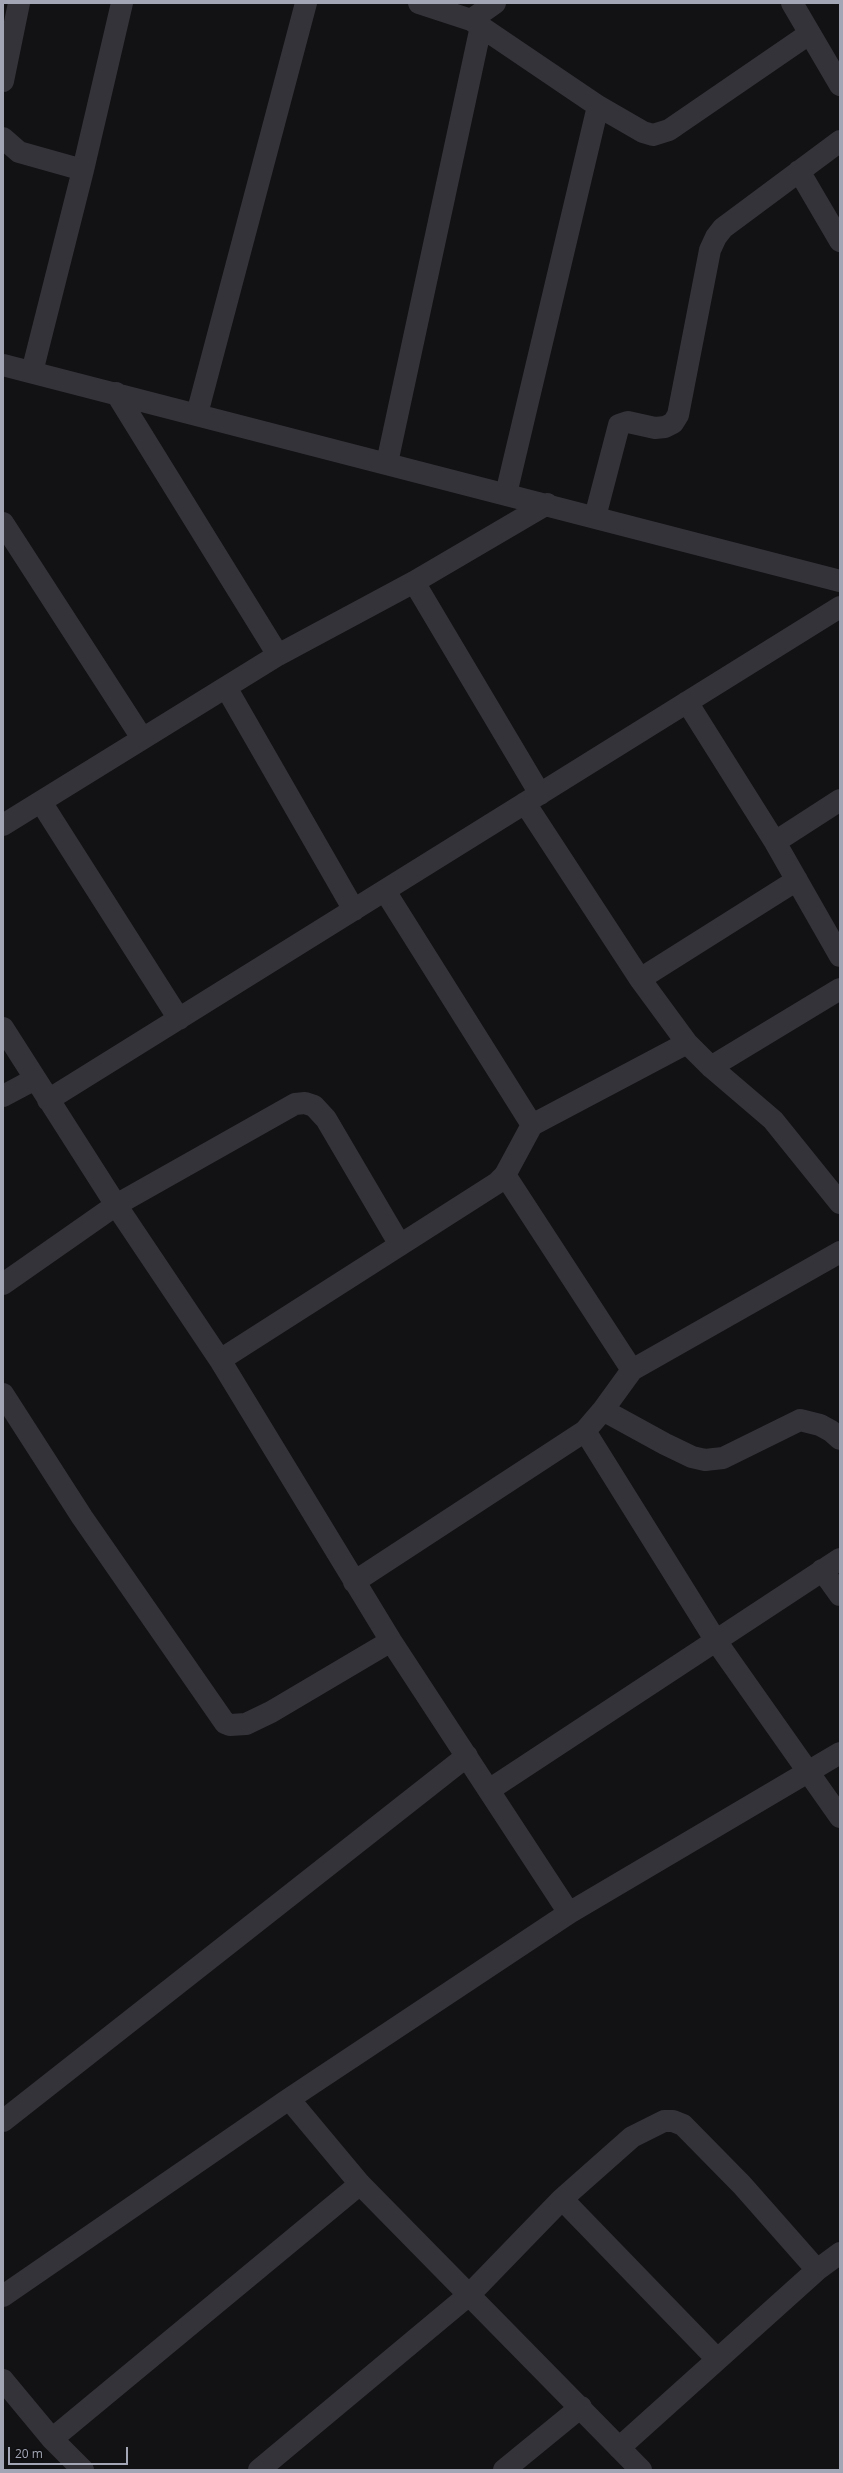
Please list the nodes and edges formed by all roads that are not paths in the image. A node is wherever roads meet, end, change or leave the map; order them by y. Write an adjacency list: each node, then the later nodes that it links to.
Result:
1 (19, 3): 9 (street)
2 (122, 3): 14 (street)
3 (306, 3): 20 (street)
4 (419, 3): 7 (street)
5 (495, 3): 7 (street)
6 (792, 3): 8 (street)
7 (476, 23): 11 (street); 21 (street)
8 (810, 34): 10 (street); 11 (street)
9 (3, 81)
10 (840, 85)
11 (598, 106): 22 (street)
12 (3, 138): 14 (street)
13 (840, 141): 15 (street)
14 (83, 170): 18 (street)
15 (799, 171): 16 (street); 24 (street)
16 (840, 241)
17 (3, 365): 18 (street)
18 (32, 372): 19 (street)
19 (116, 393): 20 (street); 30 (street)
20 (197, 414): 21 (street)
21 (387, 463): 22 (street)
22 (506, 494): 23 (street)
23 (547, 504): 24 (street); 28 (street)
24 (595, 517): 27 (street)
25 (3, 523): 26 (street)
26 (9, 547): 33 (street)
27 (840, 581)
28 (414, 582): 30 (street); 34 (street)
29 (840, 607): 32 (street)
30 (278, 655): 31 (street)
31 (226, 689): 33 (street); 41 (street)
32 (687, 702): 34 (street); 38 (street)
33 (142, 738): 36 (street)
34 (533, 798): 40 (street); 43 (street)
35 (840, 800): 38 (street)
36 (42, 802): 37 (street); 45 (street)
37 (3, 825)
38 (775, 842): 39 (street)
39 (797, 880): 42 (street); 43 (street)
40 (385, 891): 41 (street); 52 (street)
41 (354, 910): 45 (street)
42 (840, 956)
43 (640, 979): 47 (street)
44 (840, 989): 48 (street)
45 (179, 1019): 51 (street)
46 (3, 1028): 49 (street)
47 (687, 1042): 48 (street); 52 (street)
48 (711, 1067): 54 (street)
49 (35, 1079): 50 (street); 51 (street)
50 (3, 1096)
51 (48, 1100): 55 (street)
52 (532, 1125): 53 (street)
53 (505, 1175): 56 (street); 60 (street)
54 (840, 1203)
55 (116, 1205): 56 (street); 58 (street); 59 (street)
56 (400, 1245): 59 (street)
57 (840, 1252): 60 (street)
58 (3, 1284)
59 (220, 1360): 66 (street)
60 (632, 1370): 62 (street)
61 (3, 1394): 68 (street)
62 (603, 1410): 63 (street); 64 (street)
63 (585, 1431): 66 (street); 69 (street)
64 (840, 1439)
65 (831, 1564): 67 (street); 69 (street)
66 (354, 1582): 68 (street)
67 (840, 1595)
68 (391, 1641): 71 (street)
69 (716, 1641): 72 (street); 73 (street)
70 (840, 1754): 72 (street)
71 (467, 1756): 73 (street); 77 (street)
72 (808, 1773): 74 (street); 75 (street)
73 (489, 1790): 75 (street)
74 (840, 1817)
75 (569, 1913): 76 (street)
76 (289, 2099): 78 (street); 83 (street)
77 (3, 2120)
78 (360, 2184): 82 (street); 87 (street)
79 (562, 2199): 81 (street); 82 (street); 84 (street)
80 (840, 2253): 81 (street)
81 (817, 2270): 84 (street)
82 (470, 2294): 86 (street); 90 (street)
83 (3, 2296)
84 (717, 2359): 88 (street)
85 (3, 2380): 87 (street)
86 (581, 2407): 88 (street); 91 (street)
87 (52, 2439): 89 (street)
88 (619, 2448): 92 (street)
89 (83, 2470)
90 (258, 2470)
91 (504, 2470)
92 (641, 2470)

